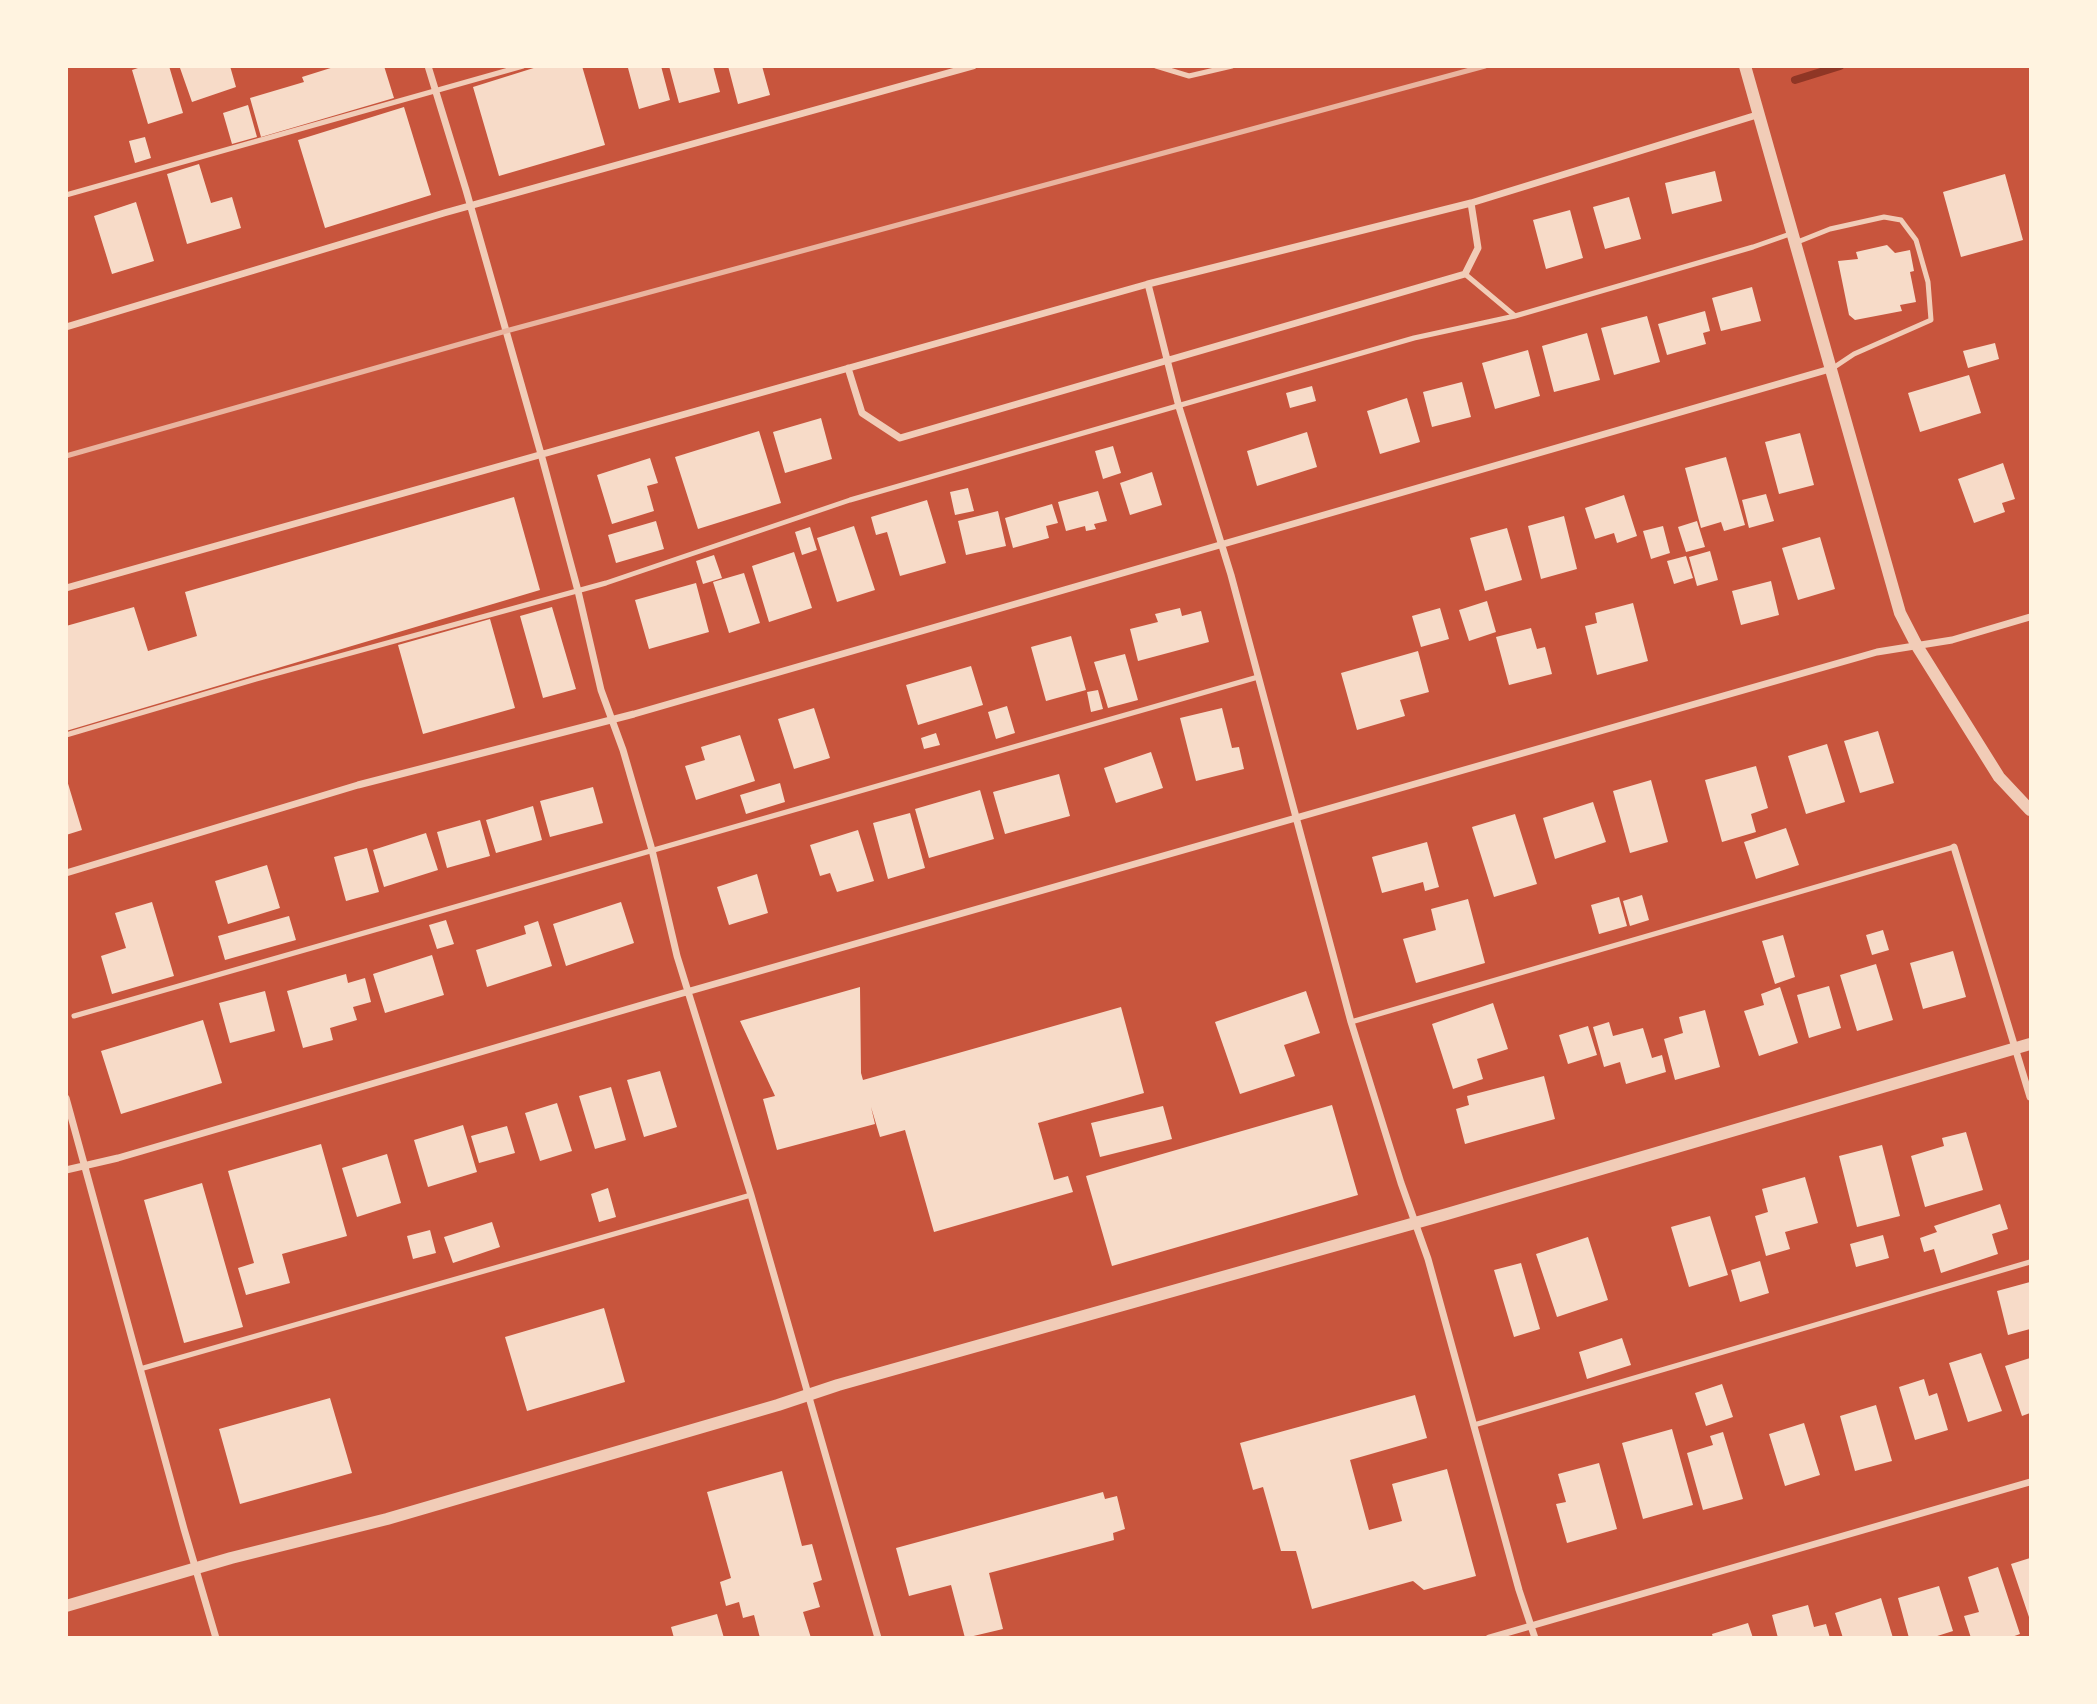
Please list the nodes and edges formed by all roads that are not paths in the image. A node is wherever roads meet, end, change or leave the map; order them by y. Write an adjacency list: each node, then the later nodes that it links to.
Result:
1 (428, 66): 7 (street)
2 (523, 66): 7 (lane)
3 (973, 66): 11 (street)
4 (1156, 66): 5 (lane)
5 (1232, 66)
6 (1745, 66): 8 (street)
7 (435, 93): 9 (lane); 11 (street)
8 (1760, 114): 10 (street); 12 (street)
9 (66, 195)
10 (1471, 203): 13 (street); 14 (street)
11 (471, 206): 16 (street); 21 (street)
12 (1794, 238): 15 (lane); 19 (street); 19 (lane)
13 (1465, 274): 15 (lane); 17 (street)
14 (1148, 284): 17 (street); 18 (street)
15 (1515, 316): 20 (lane)
16 (66, 327)
17 (1167, 360): 18 (street); 20 (street)
18 (848, 368): 21 (street)
19 (1830, 369): 22 (street); 26 (street)
20 (1179, 407): 22 (street); 24 (lane)
21 (541, 454): 23 (street); 24 (street)
22 (1222, 546): 27 (street); 28 (street)
23 (66, 588)
24 (578, 590): 28 (street); 29 (lane)
25 (2031, 617): 26 (street)
26 (1917, 646): 30 (street); 31 (street)
27 (1258, 677): 31 (street); 33 (lane)
28 (611, 720): 33 (street); 34 (street)
29 (66, 735)
30 (2031, 810)
31 (1297, 818): 35 (street); 37 (street)
32 (1954, 847): 37 (lane); 39 (street)
33 (652, 850): 35 (street); 36 (lane)
34 (66, 873)
35 (689, 992): 42 (street); 44 (street)
36 (74, 1016)
37 (1351, 1022): 45 (street)
38 (2031, 1044): 39 (street)
39 (2015, 1049): 40 (street); 45 (street)
40 (2031, 1097)
41 (66, 1098): 42 (street)
42 (86, 1165): 43 (street); 47 (street)
43 (66, 1170)
44 (751, 1195): 47 (lane); 48 (street)
45 (1415, 1223): 48 (street); 49 (street)
46 (2031, 1262): 49 (lane)
47 (140, 1369): 51 (street)
48 (810, 1395): 51 (street); 55 (street)
49 (1474, 1425): 53 (street)
50 (2031, 1482): 53 (street)
51 (195, 1569): 52 (street); 54 (street)
52 (66, 1606)
53 (1531, 1625): 56 (street); 57 (street)
54 (216, 1637)
55 (878, 1637)
56 (1489, 1637)
57 (1535, 1637)

